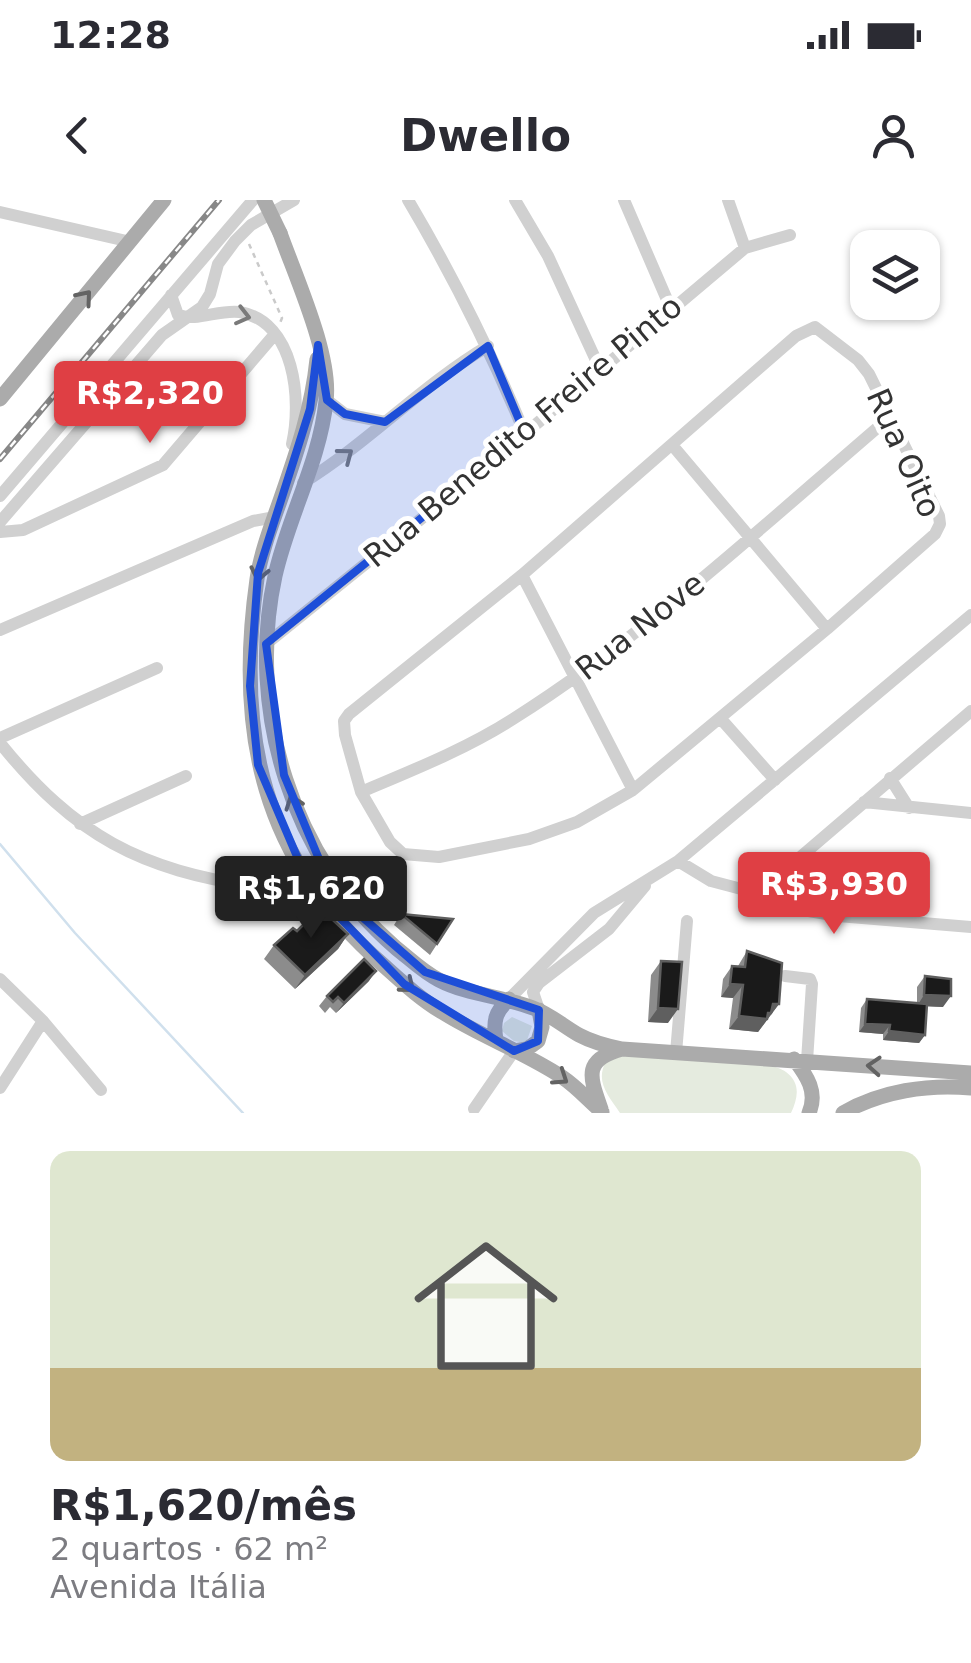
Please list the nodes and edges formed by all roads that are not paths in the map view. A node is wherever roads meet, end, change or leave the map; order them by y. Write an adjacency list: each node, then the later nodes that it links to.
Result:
1 (164, 200): 11 (main road)
2 (253, 200): 13 (street)
3 (264, 200): 17 (main road, bridge)
4 (294, 200): 15 (street)
5 (408, 200): 18 (street)
6 (515, 200): 19 (street)
7 (624, 200): 14 (street)
8 (728, 200): 12 (street)
9 (0, 212): 11 (street)
10 (790, 235): 12 (street, Rua Benedito Freire Pinto)
11 (131, 242): 20 (main road, one-way to 11)
12 (745, 248): 14 (street, Rua Benedito Freire Pinto)
13 (172, 295): 15 (street); 27 (street)
14 (671, 309): 19 (street, Rua Benedito Freire Pinto)
15 (188, 318): 16 (street, one-way to 16); 29 (street)
16 (275, 334): 28 (street); 30 (street)
17 (318, 345): 21 (main road); 28 (main road)
18 (488, 346): 23 (street); 24 (street)
19 (600, 370): 24 (street, Rua Benedito Freire Pinto)
20 (0, 398)
21 (327, 400): 23 (street); 26 (main road)
22 (890, 417): 25 (street, Rua Oito); 31 (street, Rua Nove); 34 (street, Rua Oito)
23 (385, 422): 26 (street, one-way to 23)
24 (525, 434): 36 (street, Rua Benedito Freire Pinto)
25 (673, 446): 31 (street); 32 (street, Rua Oito)
26 (303, 484): 36 (main road)
27 (0, 496)
28 (275, 518): 35 (street); 64 (main road, one-way to 64)
29 (0, 522)
30 (0, 532)
31 (750, 538): 34 (street); 38 (street, Rua Nove)
32 (522, 576): 38 (street); 46 (street, Rua Oito)
33 (971, 616): 43 (street)
34 (827, 629): 40 (street, Rua Oito)
35 (0, 630)
36 (266, 644): 61 (main road, one-way to 36)
37 (157, 668): 41 (street)
38 (576, 678): 45 (street); 46 (street, Rua Nove)
39 (971, 711): 44 (street)
40 (724, 716): 43 (street); 45 (street, Rua Oito)
41 (0, 740): 50 (street)
42 (186, 776): 50 (street)
43 (778, 778): 51 (street)
44 (890, 778): 47 (street); 48 (street)
45 (632, 790): 46 (street, Rua Oito)
46 (361, 792)
47 (864, 802): 48 (street); 56 (street)
48 (909, 808): 49 (street)
49 (971, 813)
50 (80, 824): 55 (street)
51 (691, 851): 52 (street); 54 (street)
52 (678, 862): 53 (street); 54 (street)
53 (650, 880): 61 (street); 62 (street)
54 (711, 881): 56 (street)
55 (258, 887)
56 (764, 895): 58 (street)
57 (687, 921): 67 (street)
58 (971, 928)
59 (785, 976): 68 (street)
60 (0, 978): 63 (street)
61 (508, 999): 62 (main road); 64 (main road)
62 (539, 1010): 65 (main road); 66 (main road)
63 (42, 1021): 70 (street); 72 (street)
64 (496, 1040): 66 (main road)
65 (622, 1049): 67 (main road); 74 (main road)
66 (514, 1051): 73 (street); 74 (main road, one-way to 74)
67 (676, 1053): 68 (main road)
68 (800, 1060): 69 (main road, one-way to 68); 75 (main road)
69 (971, 1073)
70 (0, 1088)
71 (971, 1088): 76 (main road)
72 (101, 1090)
73 (474, 1110)
74 (602, 1113)
75 (809, 1113)
76 (842, 1113)

